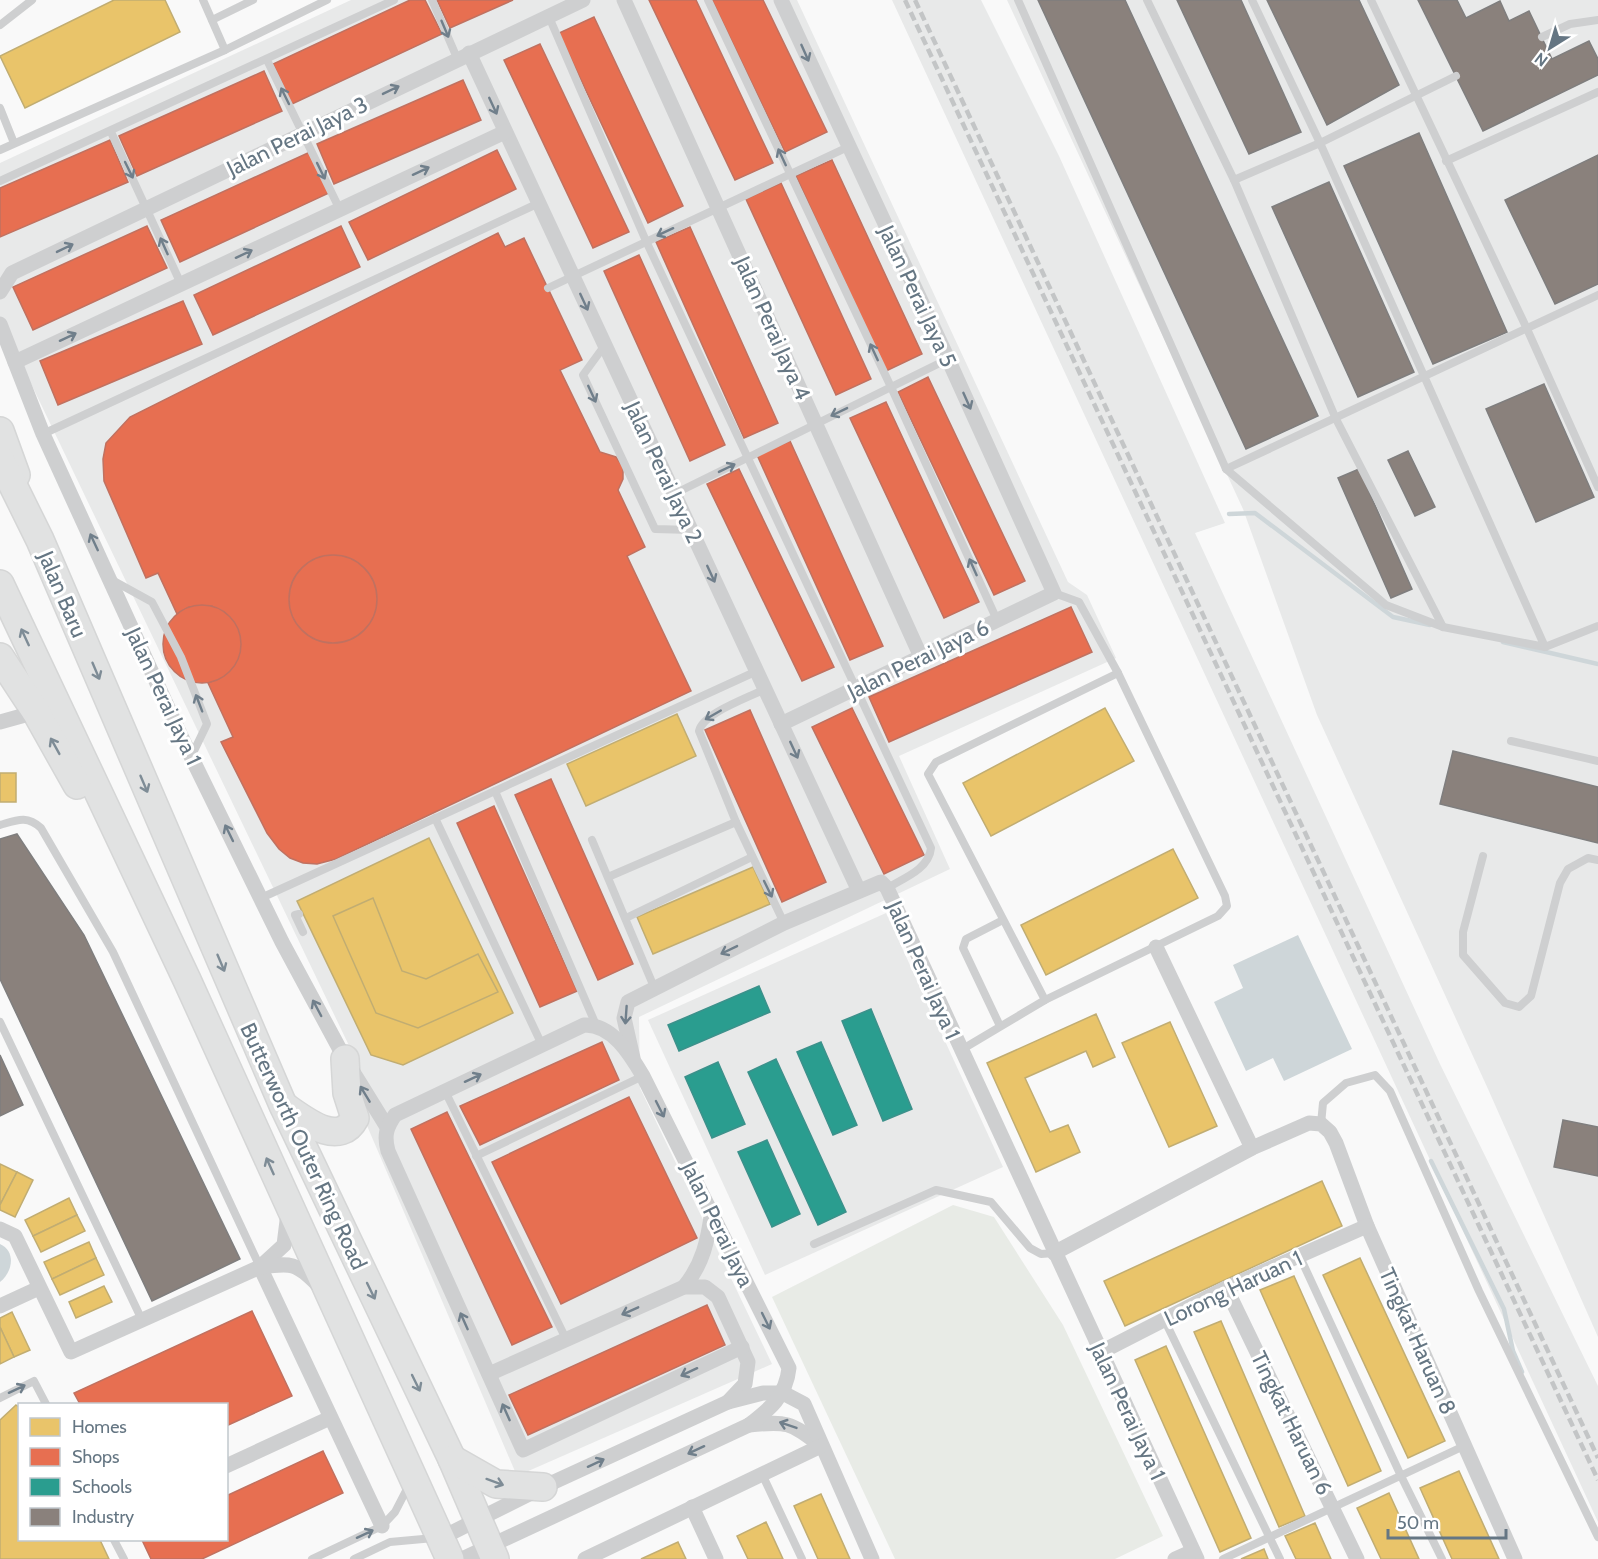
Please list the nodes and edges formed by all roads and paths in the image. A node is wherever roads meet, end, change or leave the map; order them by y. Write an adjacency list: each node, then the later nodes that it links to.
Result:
1 (32, 0): 18 (lane)
2 (203, 0): 16 (lane)
3 (252, 0): 16 (lane)
4 (327, 0): 20 (lane)
5 (394, 0): 22 (lane)
6 (432, 0): 21 (lane, one-way to 21)
7 (583, 0): 15 (street, Jalan Perai Jaya 3)
8 (624, 0): 41 (street, Jalan Perai Jaya 4)
9 (708, 0): 36 (lane, one-way to 9)
10 (781, 0): 33 (street, Jalan Perai Jaya 5, one-way to 33)
11 (1018, 0): 63 (lane)
12 (1147, 0): 37 (lane)
13 (1252, 0): 32 (lane)
14 (1371, 0): 25 (lane)
15 (549, 17): 21 (street, Jalan Perai Jaya 3); 43 (lane)
16 (212, 20): 20 (lane)
17 (1598, 20): 19 (lane)
18 (0, 25)
19 (1542, 37)
20 (225, 50): 31 (lane)
21 (463, 55): 29 (street, Jalan Perai Jaya 2, one-way to 29); 30 (street, Jalan Perai Jaya 3, one-way to 21)
22 (267, 60): 28 (lane); 30 (lane, one-way to 22)
23 (1456, 76): 25 (lane)
24 (1598, 92): 35 (lane)
25 (1415, 96): 32 (lane); 35 (lane)
26 (0, 108): 27 (lane)
27 (2, 120): 31 (lane)
28 (111, 132): 38 (lane); 40 (lane, one-way to 40)
29 (505, 132): 39 (street, Jalan Perai Jaya 2); 42 (street, one-way to 29)
30 (303, 133): 40 (street, Jalan Perai Jaya 3); 42 (lane, one-way to 42)
31 (14, 143): 34 (lane)
32 (1320, 143): 37 (lane); 55 (lane)
33 (848, 147): 36 (lane); 53 (street, Jalan Perai Jaya 5)
34 (0, 150)
35 (1446, 161): 51 (lane)
36 (790, 174): 41 (lane); 56 (lane, one-way to 36)
37 (1234, 180): 57 (lane)
38 (0, 181)
39 (538, 203): 45 (street, Jalan Perai Jaya 2); 60 (lane)
40 (147, 208): 44 (street, Jalan Perai Jaya 3, one-way to 40); 46 (lane, one-way to 40)
41 (718, 208): 43 (lane, one-way to 43); 58 (street, Jalan Perai Jaya 4)
42 (340, 210): 46 (street, one-way to 42)
43 (646, 242): 45 (lane); 61 (lane)
44 (6, 272): 48 (street, Jalan Perai Jaya 3)
45 (573, 276): 47 (lane); 52 (street, Jalan Perai Jaya 2, one-way to 52)
46 (182, 284): 54 (street, one-way to 46)
47 (548, 288)
48 (0, 292)
49 (1598, 295): 51 (lane)
50 (0, 324): 54 (street, Jalan Perai Jaya 1)
51 (1527, 329): 55 (lane); 64 (lane)
52 (605, 345): 65 (street, Jalan Perai Jaya 2); 66 (lane, one-way to 66)
53 (948, 359): 56 (lane); 70 (street, Jalan Perai Jaya 5, one-way to 70)
54 (15, 362): 60 (street, Jalan Perai Jaya 1)
55 (1425, 378): 57 (lane); 74 (lane)
56 (891, 387): 58 (lane, one-way to 58); 71 (lane, one-way to 56)
57 (1336, 418): 63 (lane); 73 (lane)
58 (816, 424): 61 (lane); 76 (street, Jalan Perai Jaya 4)
59 (0, 431): 67 (highway)
60 (43, 434): 68 (street, Jalan Perai Jaya 1, one-way to 60)
61 (747, 458): 65 (lane, one-way to 61); 79 (lane)
62 (0, 459): 67 (highway, Jalan Baru)
63 (1226, 469): 73 (lane)
64 (1598, 487)
65 (674, 494): 66 (street, Jalan Perai Jaya 2)
66 (691, 530): 77 (street, Jalan Perai Jaya 2, one-way to 77)
67 (40, 540): 84 (highway, Jalan Baru, one-way to 84)
68 (112, 580): 86 (street, Jalan Perai Jaya 1); 86 (lane, one-way to 68)
69 (0, 584): 106 (highway, Butterworth Outer Ring Road, one-way to 69)
70 (1054, 593): 71 (street, Jalan Perai Jaya 6); 78 (lane)
71 (997, 620): 76 (street, Jalan Perai Jaya 6)
72 (1598, 626): 74 (lane)
73 (1443, 627): 74 (lane)
74 (1545, 647)
75 (0, 657): 81 (highway)
76 (921, 657): 79 (street, Jalan Perai Jaya 6)
77 (757, 671): 80 (street, Jalan Perai Jaya 2); 88 (lane)
78 (1118, 673): 102 (lane); 105 (lane)
79 (856, 688): 83 (street, Jalan Perai Jaya 6); 97 (lane)
80 (765, 689): 83 (street, Jalan Perai Jaya 2); 90 (lane, one-way to 90)
81 (36, 712): 82 (street); 106 (highway, one-way to 81)
82 (0, 722)
83 (782, 724): 98 (street, Jalan Perai Jaya 2, one-way to 98)
84 (121, 731): 118 (highway, Butterworth Outer Ring Road, one-way to 118)
85 (1511, 741): 87 (lane)
86 (191, 756): 99 (street, Jalan Perai Jaya 1, one-way to 86)
87 (1598, 761)
88 (495, 791): 89 (lane); 110 (lane)
89 (435, 818): 99 (lane); 112 (lane)
90 (736, 822): 94 (lane); 96 (lane)
91 (0, 825): 130 (lane)
92 (592, 840): 96 (lane)
93 (1483, 856): 95 (lane)
94 (752, 857): 101 (lane); 103 (lane, one-way to 103)
95 (1598, 860)
96 (608, 878): 101 (lane)
97 (887, 888): 98 (street, Jalan Perai Jaya 1); 113 (street, Jalan Perai Jaya 1)
98 (859, 891): 103 (street, Jalan Perai Jaya 1)
99 (261, 898): 115 (street, Jalan Perai Jaya 1, one-way to 99)
100 (299, 914): 104 (lane)
101 (626, 918): 107 (lane)
102 (1003, 920): 108 (lane); 111 (lane)
103 (784, 923): 107 (street, Jalan Perai Jaya 1, one-way to 107)
104 (303, 932)
105 (1156, 947): 108 (lane); 121 (street)
106 (187, 980): 123 (highway, Butterworth Outer Ring Road, one-way to 106)
107 (654, 987): 114 (street, Jalan Perai Jaya 1, one-way to 114)
108 (1045, 1000): 111 (lane)
109 (0, 1022): 136 (lane)
110 (596, 1025): 112 (street); 114 (street)
111 (1000, 1026): 113 (lane)
112 (542, 1045): 117 (street, one-way to 112)
113 (961, 1050): 128 (street, Jalan Perai Jaya 1)
114 (633, 1058): 116 (street, Jalan Perai Jaya)
115 (345, 1059): 118 (highway); 120 (street, one-way to 115)
116 (643, 1076): 122 (lane); 124 (street, Jalan Perai Jaya, one-way to 124)
117 (445, 1091): 120 (street); 122 (lane)
118 (283, 1106): 152 (highway, Butterworth Outer Ring Road, one-way to 152)
119 (1321, 1124): 121 (street); 125 (street, Tingkat Haruan 8); 163 (lane)
120 (387, 1127): 142 (street, one-way to 120)
121 (1252, 1148): 128 (street)
122 (476, 1156): 138 (lane)
123 (289, 1207): 130 (street); 134 (highway, Butterworth Outer Ring Road)
124 (712, 1210): 131 (street); 141 (street, Jalan Perai Jaya, one-way to 141)
125 (1367, 1226): 129 (street, Lorong Haruan 1); 151 (street, Tingkat Haruan 8)
126 (0, 1229): 132 (street)
127 (814, 1244): 128 (lane)
128 (1054, 1253): 140 (street, Jalan Perai Jaya 1)
129 (1300, 1257): 133 (street, Lorong Haruan 1); 156 (lane)
130 (260, 1267): 134 (street); 136 (street); 148 (street)
131 (684, 1287): 138 (street, one-way to 138); 139 (street)
132 (39, 1288): 135 (street); 136 (street)
133 (1226, 1288): 137 (street, Lorong Haruan 1); 159 (street, Tingkat Haruan 6)
134 (328, 1296): 155 (highway, Butterworth Outer Ring Road)
135 (0, 1306)
136 (142, 1320)
137 (1165, 1321): 140 (street, Lorong Haruan 1); 162 (lane)
138 (566, 1339): 142 (street)
139 (742, 1347): 142 (street, one-way to 142); 145 (street)
140 (1101, 1352): 167 (street, Jalan Perai Jaya 1)
141 (789, 1368): 143 (street); 147 (street, Jalan Perai Jaya)
142 (489, 1374)
143 (783, 1393): 145 (street); 147 (street); 149 (street)
144 (0, 1398): 146 (lane, one-way to 146)
145 (728, 1402): 157 (street, one-way to 145)
146 (45, 1403)
147 (804, 1404): 150 (street, Jalan Perai Jaya)
148 (330, 1418): 153 (street); 161 (street)
149 (749, 1425): 150 (street, one-way to 149); 166 (street, one-way to 166)
150 (821, 1446): 154 (street); 175 (street, Jalan Perai Jaya)
151 (1464, 1446): 156 (lane); 181 (street, Tingkat Haruan 8)
152 (452, 1459): 157 (highway, one-way to 157); 160 (highway, Butterworth Outer Ring Road)
153 (228, 1465)
154 (762, 1474): 158 (street); 174 (lane)
155 (413, 1477): 161 (lane); 165 (highway, Butterworth Outer Ring Road)
156 (1402, 1478): 159 (lane); 180 (lane)
157 (543, 1487): 160 (street)
158 (692, 1507): 172 (street); 173 (street)
159 (1333, 1507): 162 (lane); 179 (street, Tingkat Haruan 6)
160 (477, 1520): 165 (street); 166 (highway, Butterworth Outer Ring Road)
161 (382, 1526): 169 (lane, one-way to 161)
162 (1268, 1537): 177 (lane); 178 (lane)
163 (1598, 1537)
164 (115, 1541): 168 (lane)
165 (446, 1548): 170 (lane)
166 (492, 1552): 171 (street)
167 (1195, 1555): 176 (street)
168 (124, 1559)
169 (312, 1559)
170 (354, 1559)
171 (462, 1559)
172 (585, 1559)
173 (716, 1559)
174 (802, 1559)
175 (872, 1559)
176 (1175, 1559)
177 (1223, 1559)
178 (1280, 1559)
179 (1357, 1559)
180 (1442, 1559)
181 (1515, 1559)

